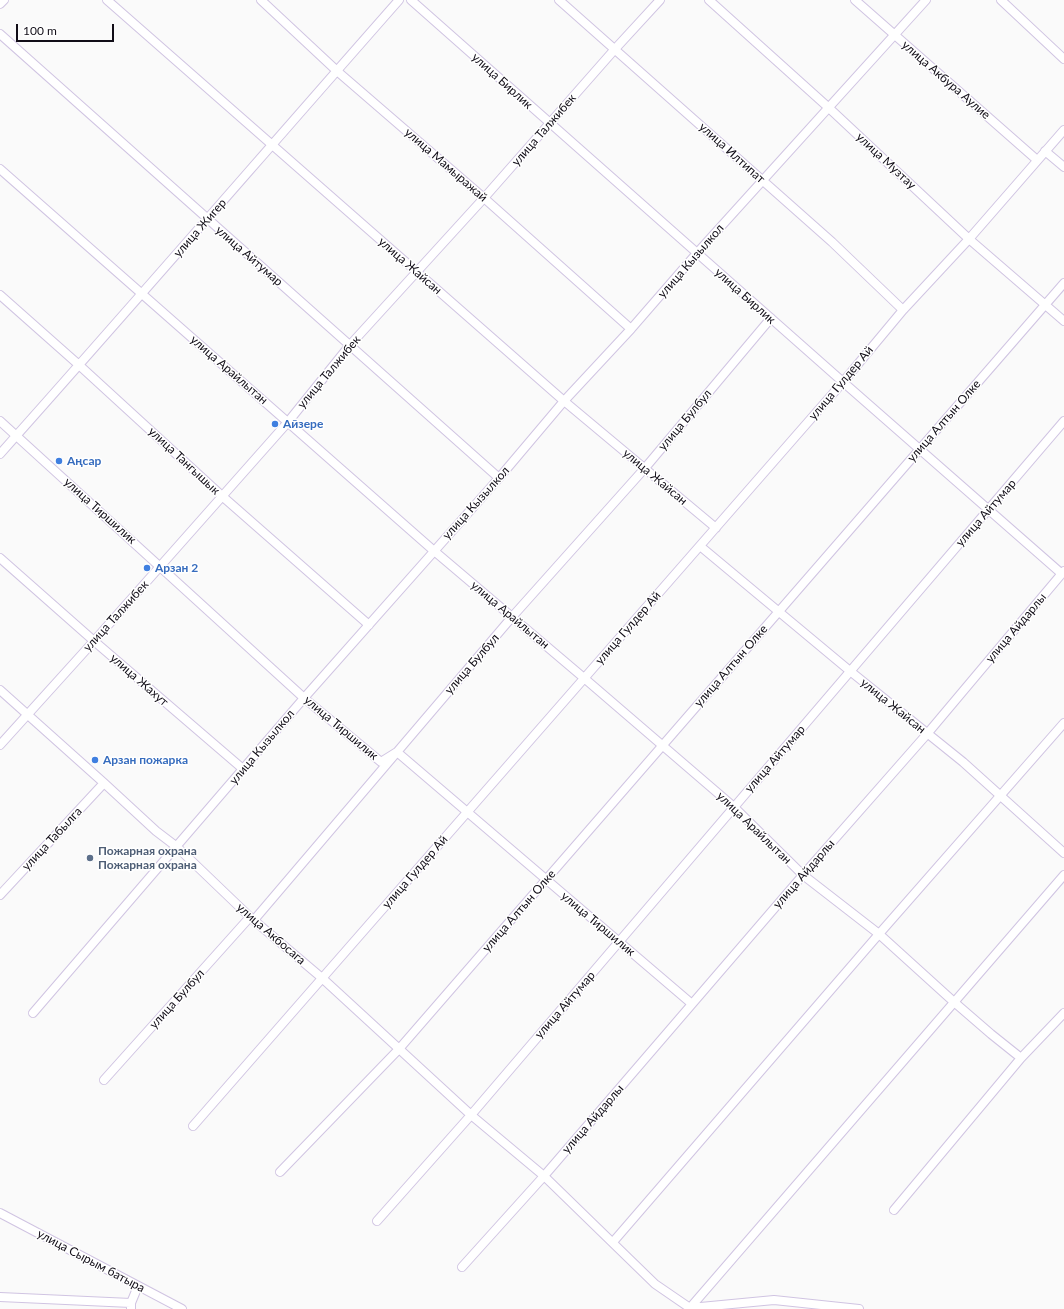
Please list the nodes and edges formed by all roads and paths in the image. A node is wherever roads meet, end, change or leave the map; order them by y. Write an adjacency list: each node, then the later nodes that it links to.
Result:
1 (4, 0): 12 (street)
2 (107, 0): 21 (street, улица Жайсан)
3 (261, 0): 17 (street, улица Мамыражай)
4 (400, 0): 17 (street, улица Жигер)
5 (411, 0): 19 (street, улица Бирлик)
6 (559, 0): 15 (street, улица Илтипат)
7 (660, 0): 15 (street, улица Талжибек)
8 (709, 0): 18 (street, улица Музтау)
9 (855, 0): 14 (street, улица Акбура Аулие)
10 (926, 0): 14 (street, улица Кызылкол)
11 (1001, 0): 16 (street)
12 (0, 4)
13 (0, 34): 28 (street, улица Айтумар)
14 (894, 35): 18 (street, улица Кызылкол); 23 (street, улица Акбура Аулие)
15 (615, 49): 19 (street, улица Талжибек); 26 (street, улица Илтипат)
16 (1064, 59)
17 (337, 71): 21 (street, улица Жигер); 27 (street, улица Мамыражай)
18 (829, 108): 26 (street, улица Кызылкол); 29 (street, улица Музтау)
19 (550, 123): 27 (street, улица Талжибек); 30 (street, улица Бирлик)
20 (1064, 130): 22 (street, улица Гулдер Ай)
21 (273, 145): 28 (street, улица Жигер); 31 (street, улица Жайсан)
22 (1045, 151): 23 (street, улица Гулдер Ай); 24 (street)
23 (1037, 160): 29 (street, улица Гулдер Ай)
24 (1064, 167)
25 (0, 168): 33 (street, улица Арайлытан)
26 (763, 180): 30 (street, улица Кызылкол); 36 (street, улица Илтипат)
27 (484, 198): 31 (street, улица Талжибек); 39 (street, улица Мамыражай)
28 (207, 220): 33 (street, улица Жигер); 40 (street, улица Айтумар)
29 (969, 239): 35 (street, улица Музтау); 36 (street, улица Гулдер Ай)
30 (697, 253): 37 (street, улица Бирлик); 39 (street, улица Кызылкол)
31 (418, 272): 40 (street, улица Талжибек); 43 (street, улица Жайсан)
32 (1064, 283): 35 (street, улица Алтын Олке)
33 (143, 294): 41 (street, улица Жигер); 46 (street, улица Арайлытан)
34 (0, 295): 41 (street, улица Тангышык)
35 (1046, 304): 38 (street, улица Музтау); 48 (street, улица Алтын Олке)
36 (903, 310): 42 (street, улица Гулдер Ай)
37 (770, 318): 42 (street, улица Бирлик); 50 (street, улица Булбул)
38 (1064, 320)
39 (631, 329): 43 (street, улица Кызылкол)
40 (350, 345): 46 (street, улица Талжибек); 51 (street, улица Айтумар)
41 (79, 365): 47 (street, улица Жигер); 52 (street, улица Тангышык)
42 (843, 382): 48 (street, улица Бирлик); 54 (street, улица Гулдер Ай)
43 (564, 401): 50 (street, улица Жайсан); 51 (street, улица Кызылкол)
44 (0, 421): 47 (street, улица Тиршилик)
45 (1064, 421): 53 (street, улица Айтумар)
46 (288, 422): 52 (street, улица Талжибек); 56 (street, улица Арайлытан)
47 (17, 436): 49 (street, улица Жигер); 58 (street, улица Тиршилик)
48 (919, 449): 53 (street, улица Бирлик); 60 (street, улица Алтын Олке)
49 (0, 454)
50 (645, 468): 54 (street, улица Жайсан); 61 (street, улица Булбул)
51 (499, 478): 56 (street, улица Кызылкол)
52 (222, 496): 58 (street, улица Талжибек); 62 (street, улица Тангышык)
53 (988, 510): 59 (street, улица Бирлик); 64 (street, улица Айтумар)
54 (716, 528): 55 (street, улица Гулдер Ай)
55 (700, 546): 60 (street, улица Жайсан); 65 (street, улица Гулдер Ай)
56 (434, 550): 61 (street, улица Арайлытан); 62 (street, улица Кызылкол)
57 (0, 558): 63 (street, улица Жахут)
58 (160, 566): 63 (street, улица Талжибек); 67 (street, улица Тиршилик)
59 (1063, 572): 70 (street, улица Айдарлы)
60 (779, 611): 64 (street, улица Жайсан); 72 (street, улица Алтын Олке)
61 (512, 617): 65 (street, улица Арайлытан); 73 (street, улица Булбул)
62 (369, 625): 67 (street, улица Кызылкол)
63 (94, 641): 68 (street, улица Талжибек); 74 (street, улица Жахут)
64 (850, 671): 70 (street, улица Жайсан); 77 (street, улица Айтумар)
65 (584, 678): 72 (street, улица Арайлытан); 78 (street, улица Гулдер Ай)
66 (0, 690): 68 (street, улица Акбосага)
67 (304, 698): 73 (street, улица Тиршилик); 74 (street, улица Кызылкол)
68 (28, 713): 71 (street, улица Талжибек); 75 (street, улица Акбосага)
69 (1064, 723): 76 (street)
70 (927, 734): 76 (street, улица Жайсан); 81 (street, улица Айдарлы)
71 (0, 745)
72 (662, 745): 77 (street, улица Арайлытан); 83 (street, улица Алтын Олке)
73 (397, 752): 78 (street, улица Тиршилик); 85 (street, улица Булбул)
74 (243, 769): 79 (street, улица Кызылкол)
75 (104, 782): 79 (street, улица Акбосага); 84 (street, улица Табылга)
76 (1000, 796): 80 (street, улица Жайсан); 86 (street)
77 (734, 807): 81 (street, улица Арайлытан); 87 (street, улица Айтумар)
78 (467, 812): 83 (street, улица Тиршилик); 88 (street, улица Гулдер Ай)
79 (177, 847): 85 (street, улица Акбосага); 91 (street, улица Кызылкол)
80 (1064, 854)
81 (803, 874): 86 (street, улица Арайлытан); 90 (street, улица Айдарлы)
82 (1064, 875): 89 (street)
83 (546, 879): 87 (street, улица Тиршилик); 93 (street, улица Алтын Олке)
84 (0, 895)
85 (252, 918): 88 (street, улица Акбосага); 95 (street, улица Булбул)
86 (879, 934): 89 (street, улица Арайлытан); 103 (street)
87 (619, 942): 90 (street, улица Тиршилик); 96 (street, улица Айтумар)
88 (322, 978): 93 (street, улица Акбосага); 97 (street, улица Гулдер Ай)
89 (954, 1002): 94 (street, улица Арайлытан); 108 (street)
90 (692, 1004): 99 (street, улица Айдарлы)
91 (33, 1013)
92 (1064, 1013): 94 (street)
93 (398, 1049): 96 (street, улица Акбосага); 98 (street, улица Алтын Олке)
94 (1021, 1058): 100 (street)
95 (104, 1080)
96 (471, 1115): 99 (street, улица Акбосага); 102 (street, улица Айтумар)
97 (193, 1126)
98 (280, 1172)
99 (544, 1176): 103 (street, улица Акбосага); 104 (street, улица Айдарлы)
100 (894, 1210)
101 (0, 1213): 105 (street, улица Сырым батыра)
102 (377, 1221)
103 (613, 1242): 108 (street, улица Акбосага)
104 (462, 1267)
105 (138, 1286): 107 (street); 109 (street, улица Сырым батыра)
106 (0, 1297): 107 (street)
107 (131, 1306)
108 (689, 1308): 110 (street)
109 (182, 1309)
110 (859, 1309)

